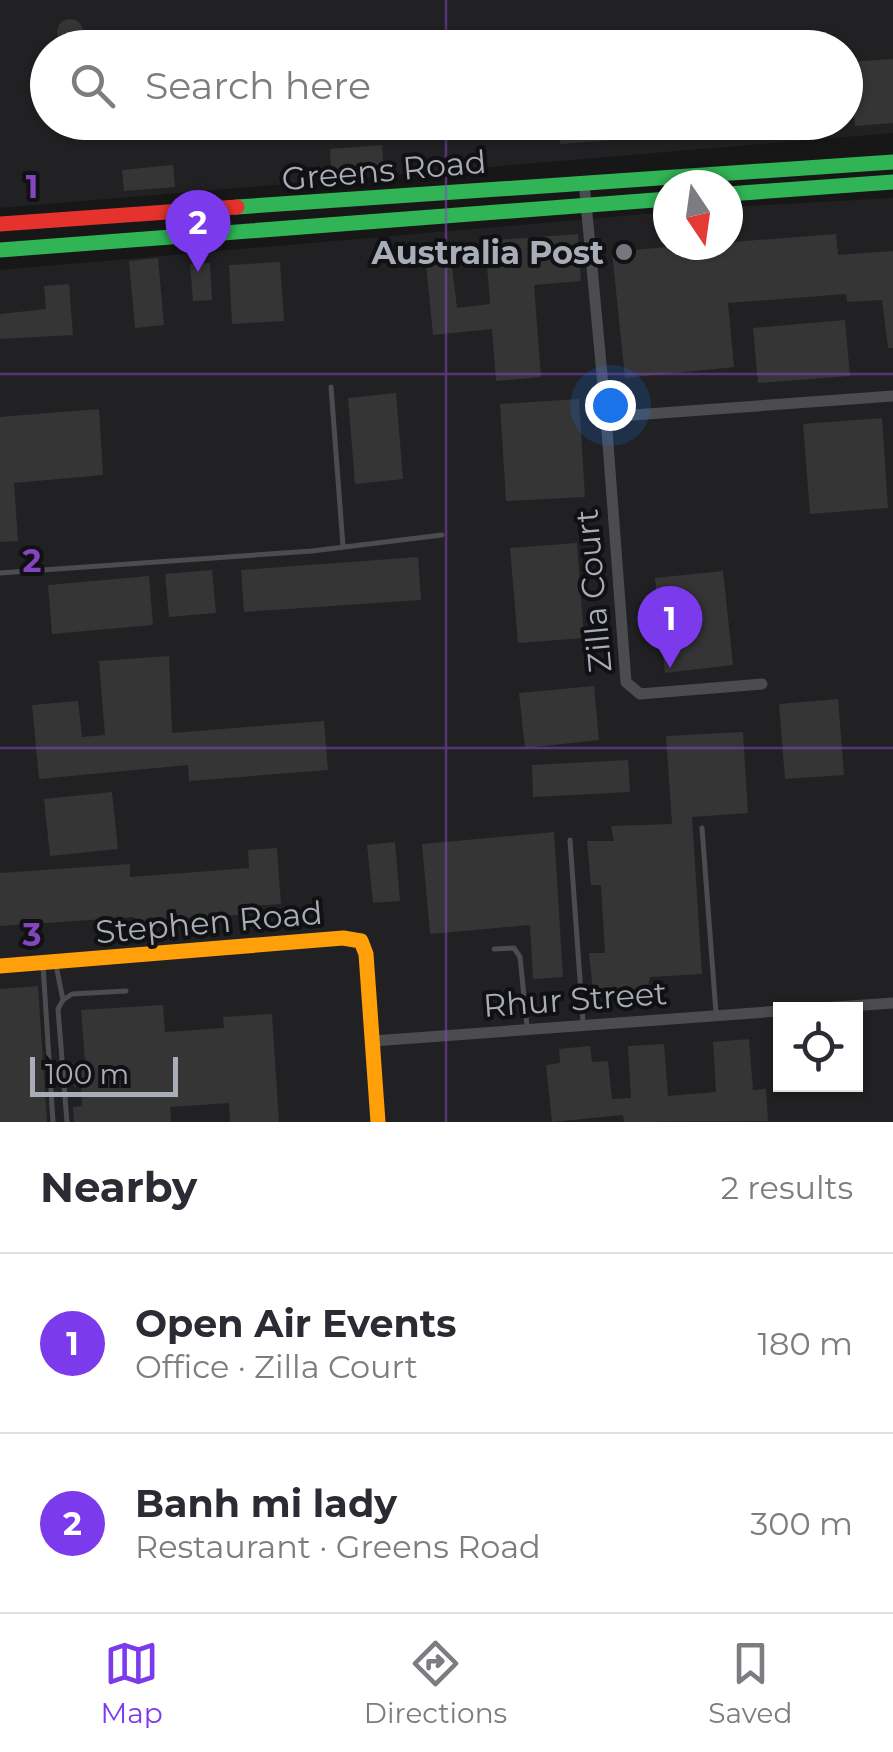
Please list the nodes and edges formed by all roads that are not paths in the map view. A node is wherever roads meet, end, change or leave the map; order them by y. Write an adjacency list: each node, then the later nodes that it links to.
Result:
1 (893, 162): 2 (main road, Greens Road)
2 (820, 165): 3 (main road, Greens Road); 5 (main road)
3 (584, 182): 8 (street, Zilla Court); 9 (main road, Greens Road)
4 (893, 182): 5 (main road)
5 (822, 185): 6 (main road)
6 (743, 193)
7 (653, 200): 8 (main road, Greens Road)
8 (586, 205): 11 (main road, Greens Road); 15 (street, Zilla Court)
9 (118, 217): 10 (main road, Greens Road); 11 (main road)
10 (0, 224)
11 (120, 241): 12 (main road, Greens Road)
12 (0, 250)
13 (331, 387): 17 (lane)
14 (893, 396): 15 (street)
15 (606, 417): 19 (street, Zilla Court)
16 (442, 535): 17 (lane)
17 (343, 546): 18 (lane)
18 (0, 573)
19 (762, 684)
20 (702, 828): 30 (lane)
21 (570, 840): 31 (lane)
22 (494, 949): 32 (lane)
23 (49, 962): 24 (main road, Stephen Road); 26 (lane); 33 (main road, Stephen Road); 34 (lane)
24 (0, 966)
25 (126, 990): 26 (lane)
26 (63, 1000): 35 (lane)
27 (893, 1003): 28 (street)
28 (863, 1005)
29 (773, 1012): 30 (street, Rhur Street)
30 (716, 1016): 31 (street, Rhur Street)
31 (583, 1026): 32 (street, Rhur Street)
32 (527, 1030): 33 (street, Rhur Street)
33 (373, 1041): 36 (main road, Stephen Road)
34 (53, 1122)
35 (66, 1122)
36 (378, 1122)

